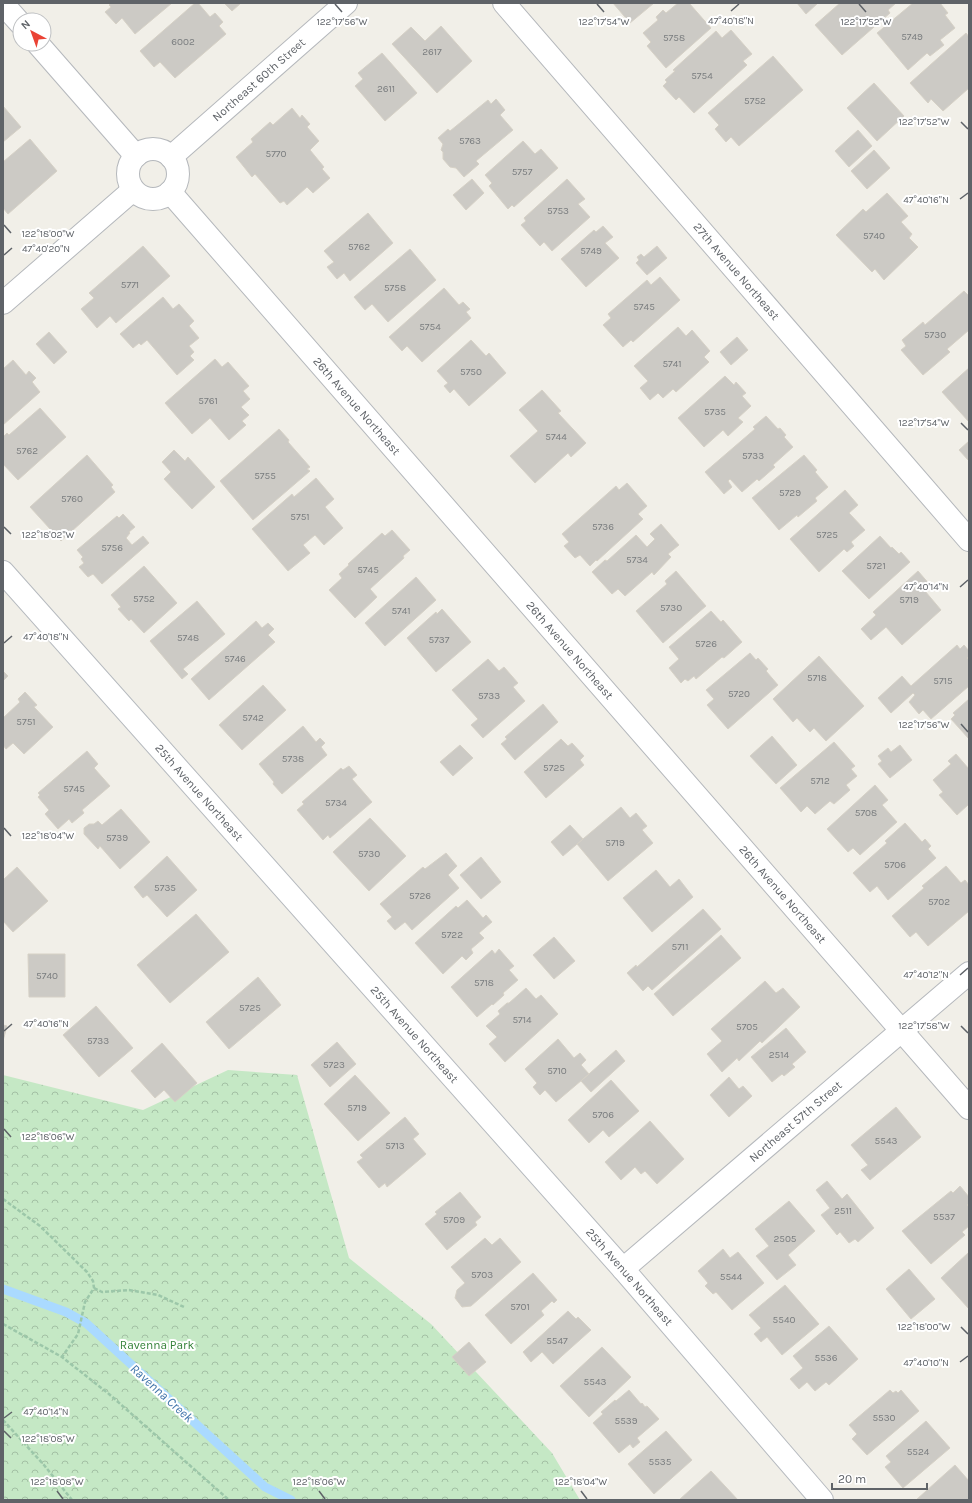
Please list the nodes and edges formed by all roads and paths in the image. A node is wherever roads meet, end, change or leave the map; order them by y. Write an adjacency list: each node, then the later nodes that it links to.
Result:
1 (346, 3): 7 (street, Northeast 60th Street)
2 (504, 3): 11 (street, 27th Avenue Northeast)
3 (3, 4): 4 (street)
4 (12, 14)
5 (45, 52): 6 (street)
6 (136, 156): 7 (street); 8 (street)
7 (171, 157): 9 (street)
8 (133, 190): 9 (street); 10 (street)
9 (170, 192): 14 (street, 26th Avenue Northeast)
10 (3, 303)
11 (969, 540)
12 (3, 572): 17 (street, 25th Avenue Northeast)
13 (969, 973): 14 (street, Northeast 57th Street)
14 (901, 1032): 15 (street, 26th Avenue Northeast); 17 (street, Northeast 57th Street)
15 (969, 1108)
16 (3, 1200): 18 (path)
17 (623, 1269): 25 (street, 25th Avenue Northeast)
18 (94, 1288): 19 (path); 21 (path)
19 (184, 1307)
20 (3, 1324): 21 (path)
21 (62, 1357): 24 (path)
22 (3, 1420): 23 (path)
23 (72, 1500)
24 (230, 1500)
25 (822, 1500)

